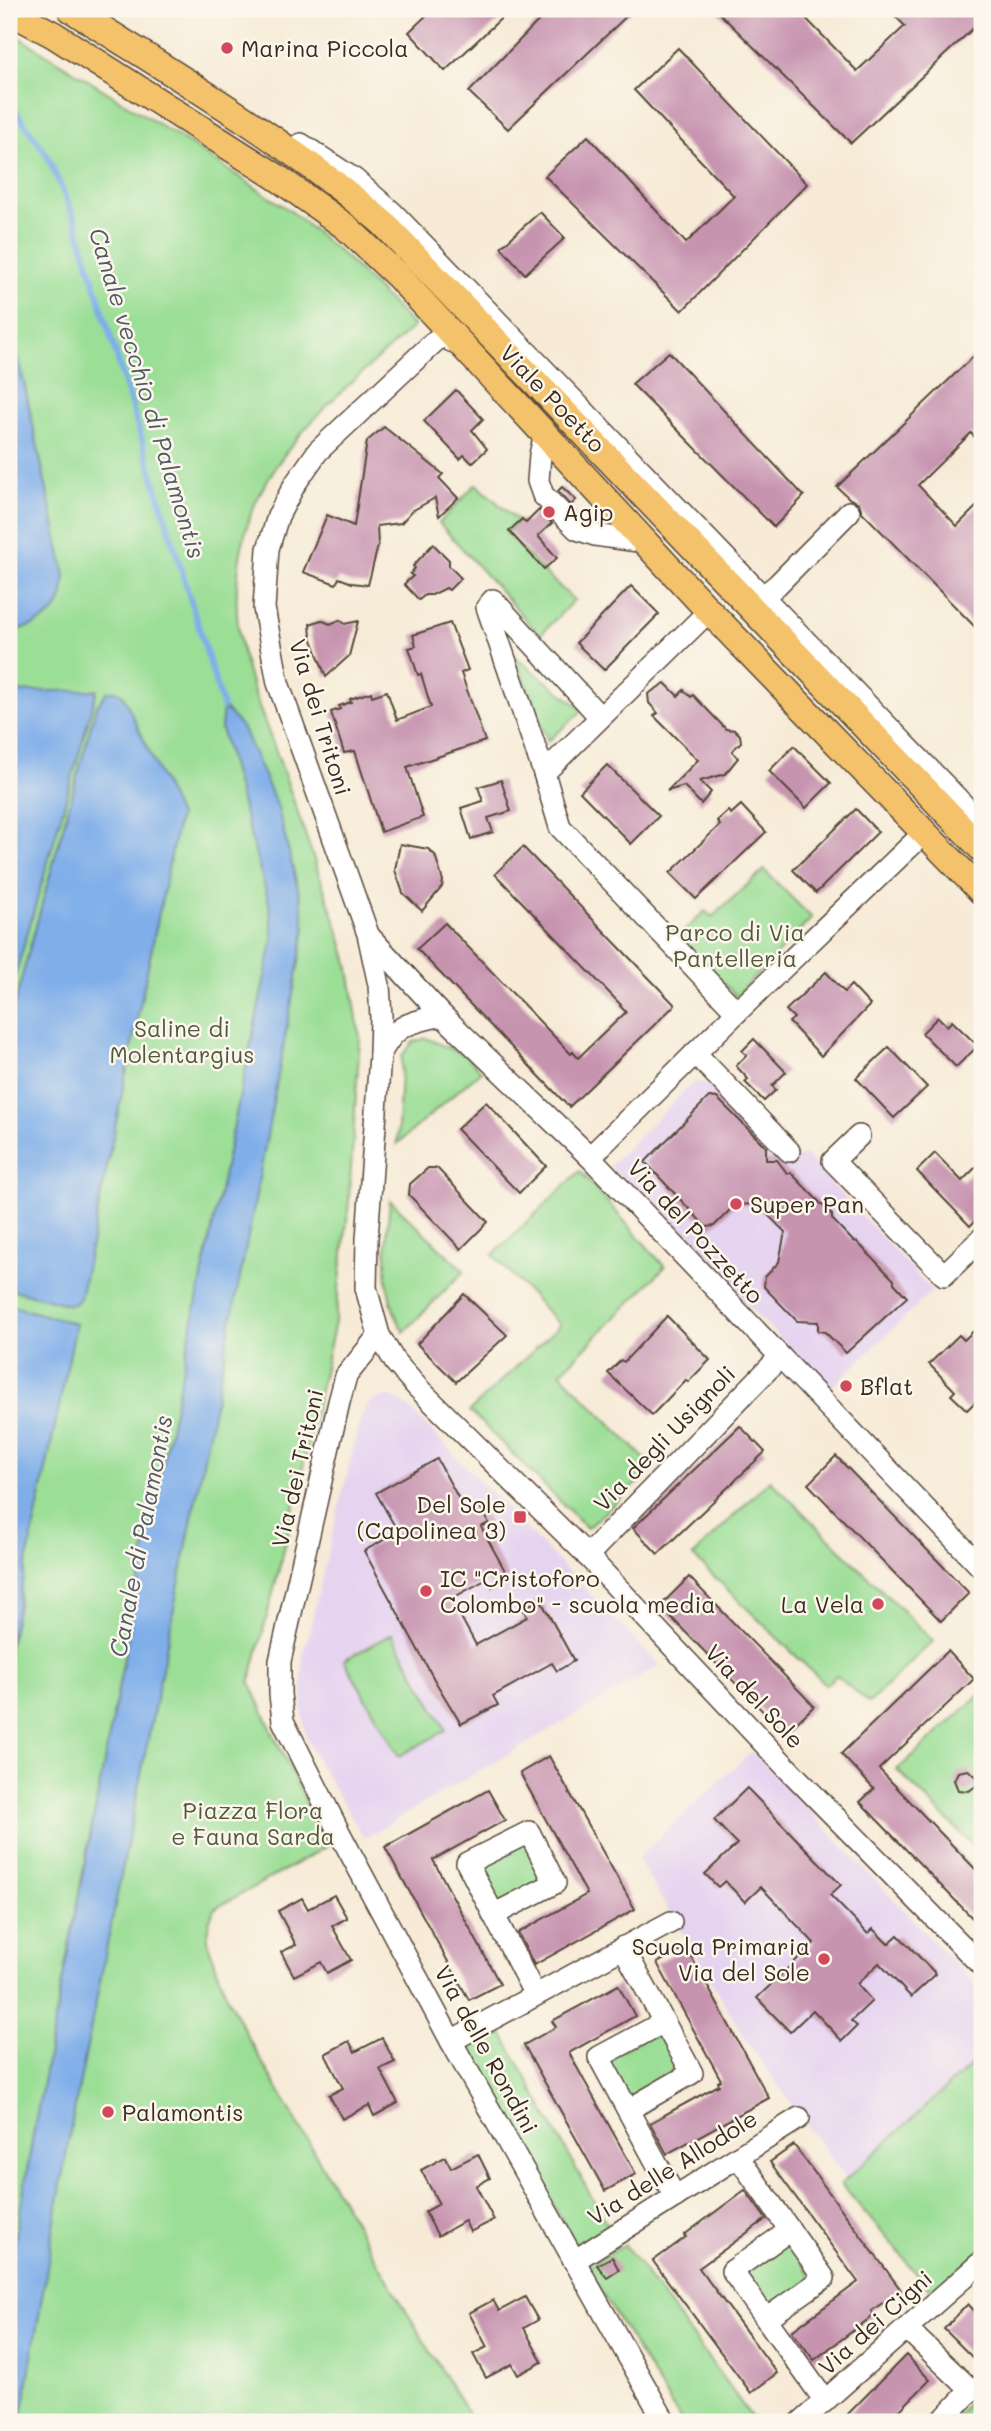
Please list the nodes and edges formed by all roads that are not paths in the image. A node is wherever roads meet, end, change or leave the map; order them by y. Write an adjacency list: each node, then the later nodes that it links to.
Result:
1 (71, 9): 7 (main road, Viale Poetto)
2 (9, 11): 3 (main road, Viale Poetto)
3 (448, 329): 4 (main road, Viale Poetto); 16 (street, Via dei Tritoni)
4 (543, 440): 6 (main road, Viale Poetto); 6 (street)
5 (849, 512): 7 (street)
6 (638, 541): 8 (main road, Viale Poetto)
7 (757, 601): 11 (street); 13 (main road, Viale Poetto)
8 (706, 613): 9 (street); 12 (main road, Viale Poetto)
9 (599, 716): 10 (street); 10 (street)
10 (544, 773): 17 (street)
11 (982, 824)
12 (921, 836): 14 (main road, Viale Poetto); 15 (street, Viale Poetto); 17 (street)
13 (982, 849)
14 (982, 892)
15 (982, 906)
16 (368, 934): 18 (street, Via del Pozzetto); 20 (street, Via dei Tritoni)
17 (737, 1012): 19 (street)
18 (442, 1015): 20 (street); 23 (street, Via del Pozzetto)
19 (695, 1053): 22 (street); 23 (street)
20 (380, 1055): 25 (street, Via dei Tritoni)
21 (859, 1136): 24 (street)
22 (789, 1150)
23 (590, 1157): 26 (street, Via del Pozzetto)
24 (982, 1238)
25 (379, 1335): 27 (street, Via del Sole); 29 (street, Via dei Tritoni)
26 (779, 1358): 27 (street, Via degli Usignoli); 28 (street, Via del Pozzetto)
27 (587, 1556): 33 (street, Via del Sole)
28 (982, 1568)
29 (280, 1694): 36 (street, Via delle Rondini)
30 (493, 1915): 34 (street)
31 (671, 1922): 32 (street)
32 (624, 1947): 34 (street); 35 (street)
33 (982, 1966)
34 (535, 1996): 36 (street)
35 (664, 2022): 37 (street); 37 (street)
36 (451, 2041): 42 (street, Via delle Rondini)
37 (628, 2110): 40 (street)
38 (799, 2118): 39 (street, Via delle Allodole)
39 (738, 2157): 40 (street, Via delle Allodole); 41 (street)
40 (675, 2197): 42 (street, Via delle Allodole)
41 (790, 2230): 44 (street); 44 (street)
42 (574, 2261): 48 (street, Via delle Rondini)
43 (982, 2267): 45 (street, Via dei Cigni)
44 (766, 2319): 47 (street)
45 (907, 2329): 46 (street); 47 (street, Via dei Cigni)
46 (977, 2395): 50 (street)
47 (825, 2401): 49 (street, Via dei Cigni)
48 (665, 2422)
49 (801, 2422)
50 (942, 2422)

